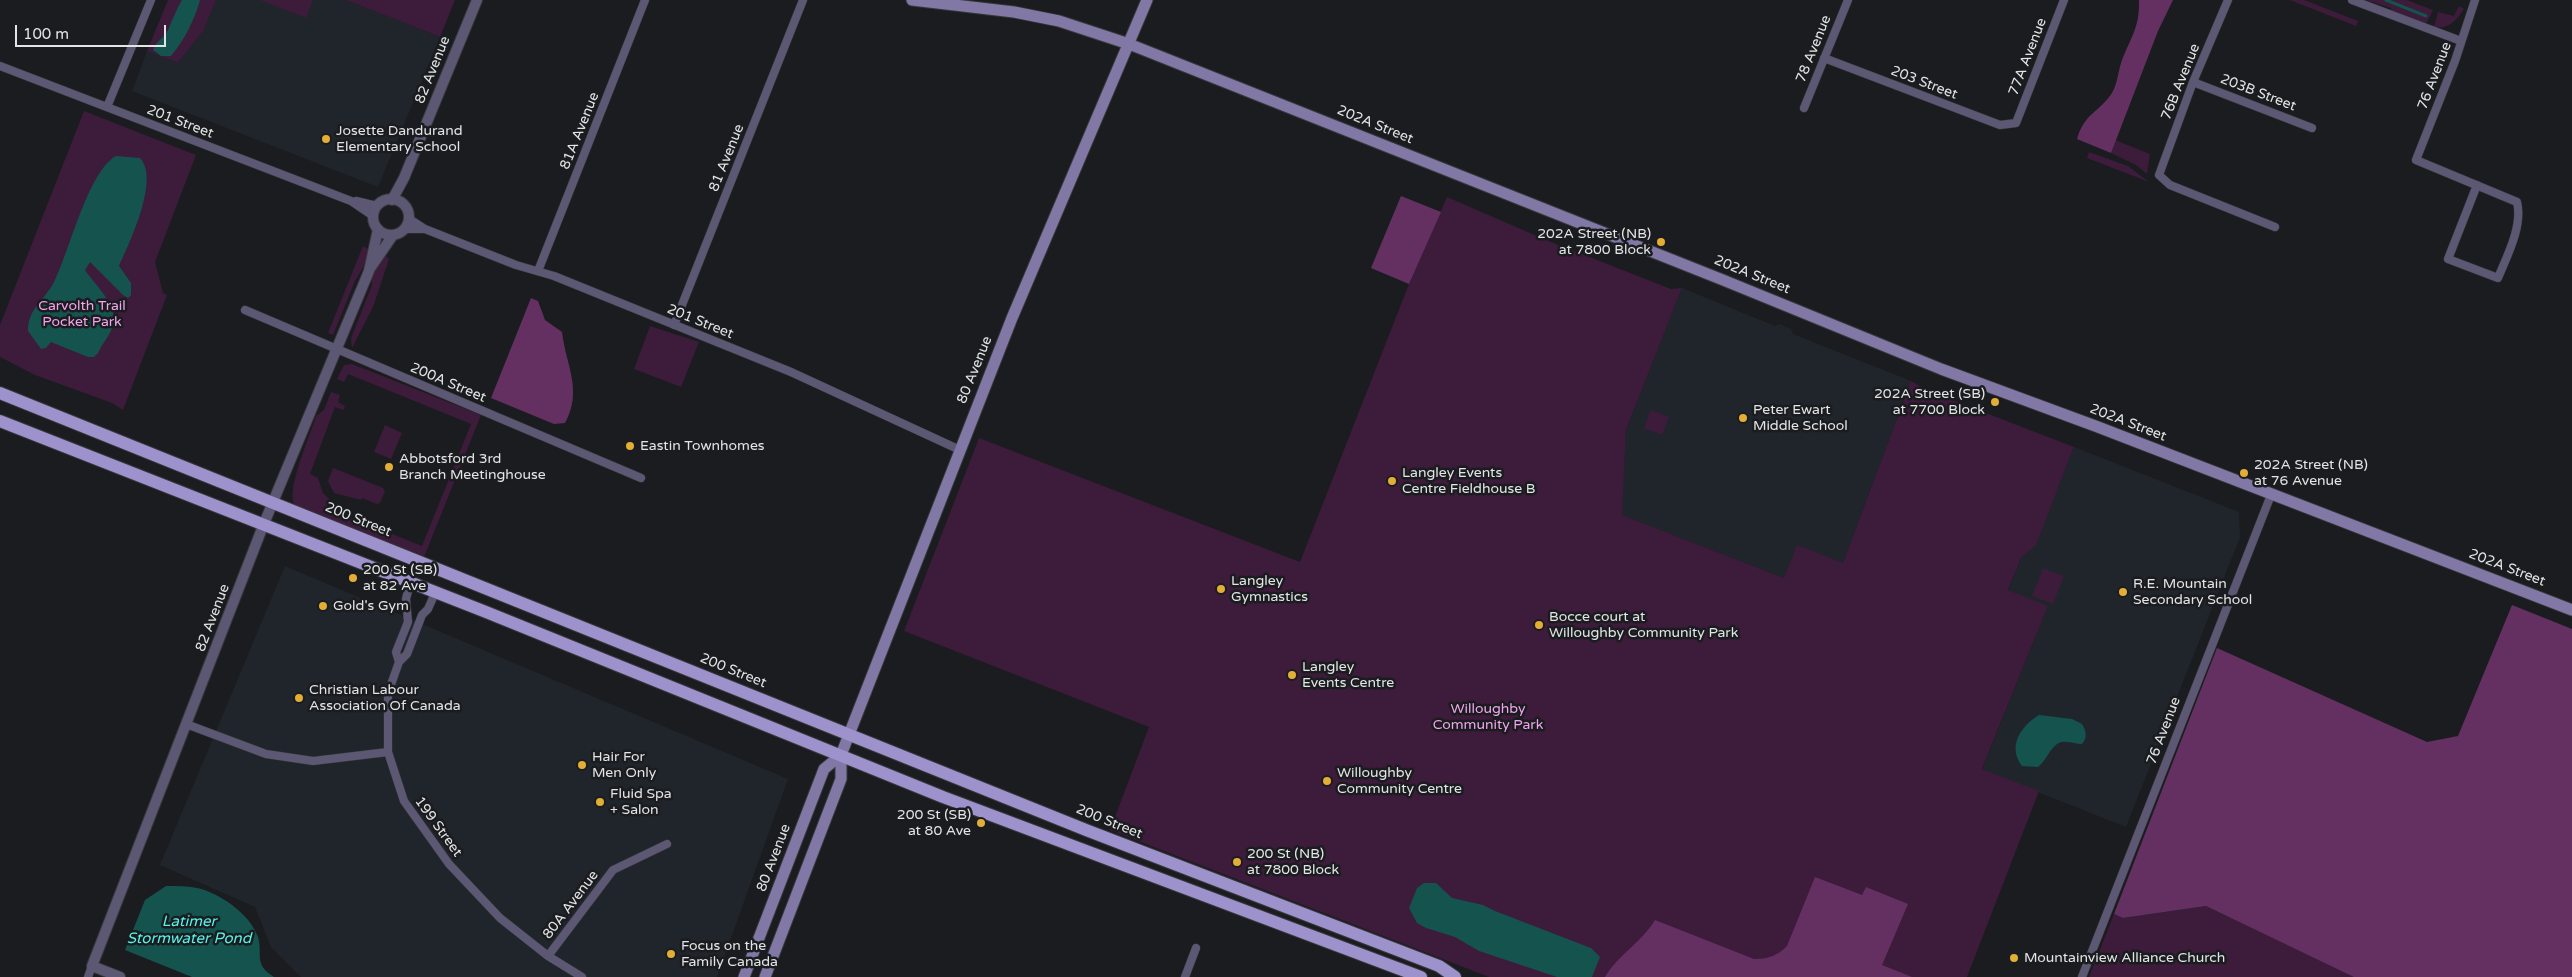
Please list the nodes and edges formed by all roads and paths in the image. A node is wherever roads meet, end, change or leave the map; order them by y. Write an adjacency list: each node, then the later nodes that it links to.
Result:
1 (151, 0): 17 (street)
2 (477, 0): 21 (street, 82 Avenue)
3 (645, 0): 35 (street, 81A Avenue)
4 (803, 0): 37 (street, 81 Avenue)
5 (912, 0): 13 (main road, 202A Street)
6 (1147, 0): 13 (main road, 80 Avenue)
7 (1848, 0): 14 (street, 78 Avenue)
8 (2064, 0): 19 (street, 77A Avenue)
9 (2228, 0): 16 (street, 76B Avenue)
10 (2352, 0): 12 (street)
11 (2475, 0): 12 (street, 76 Avenue)
12 (2462, 41): 22 (street, 76 Avenue)
13 (1129, 44): 41 (main road, 80 Avenue); 43 (main road, 202A Street)
14 (1824, 58): 18 (street, 78 Avenue); 19 (street, 203 Street)
15 (0, 66): 17 (street, 201 Street)
16 (2194, 82): 20 (street, 203B Street); 29 (street, 76B Avenue)
17 (107, 107): 24 (street, 201 Street)
18 (1804, 108)
19 (2016, 123)
20 (2312, 128)
21 (404, 178): 23 (street, 82 Avenue); 25 (street, 82 Avenue)
22 (2477, 185): 22 (street)
23 (392, 200): 25 (street); 26 (street)
24 (351, 201): 26 (street, 201 Street); 27 (street, 201 Street)
25 (402, 204): 28 (street)
26 (377, 206): 27 (street)
27 (373, 216): 31 (street)
28 (408, 218): 30 (street); 32 (street, 201 Street)
29 (2275, 227)
30 (404, 228): 32 (street, 201 Street); 33 (street)
31 (378, 229): 33 (street); 34 (street, 82 Avenue)
32 (425, 229): 35 (street, 201 Street)
33 (393, 235): 34 (street, 82 Avenue)
34 (369, 270): 38 (street, 82 Avenue)
35 (538, 271): 37 (street, 201 Street)
36 (245, 310): 38 (street, 200A Street)
37 (674, 325): 41 (street, 201 Street)
38 (336, 350): 42 (street, 200A Street); 44 (street, 82 Avenue)
39 (0, 393): 44 (main road, 200 Street)
40 (0, 421): 45 (main road)
41 (960, 450): 51 (main road, 80 Avenue)
42 (641, 478)
43 (2271, 495): 48 (main road, 202A Street); 66 (street, 76 Avenue)
44 (273, 502): 45 (street, 82 Avenue); 51 (main road, 200 Street)
45 (263, 526): 46 (main road); 50 (street, 82 Avenue)
46 (410, 583): 47 (main road); 49 (street)
47 (435, 593): 49 (street); 53 (main road)
48 (2572, 610)
49 (399, 662): 52 (street)
50 (186, 724): 52 (street); 57 (street, 82 Avenue)
51 (850, 734): 53 (main road, 80 Avenue); 65 (main road, 200 Street)
52 (388, 752): 56 (street, 199 Street)
53 (841, 755): 61 (main road, 80 Avenue); 62 (main road, 80 Avenue); 64 (main road)
54 (668, 844): 56 (street, 80A Avenue)
55 (1196, 948): 63 (street)
56 (548, 956): 60 (street, 199 Street)
57 (92, 966): 58 (street, 82 Avenue); 59 (street)
58 (88, 977)
59 (120, 977)
60 (582, 977)
61 (744, 977)
62 (765, 977)
63 (1185, 977)
64 (1421, 977)
65 (1455, 977)
66 (2082, 977)

